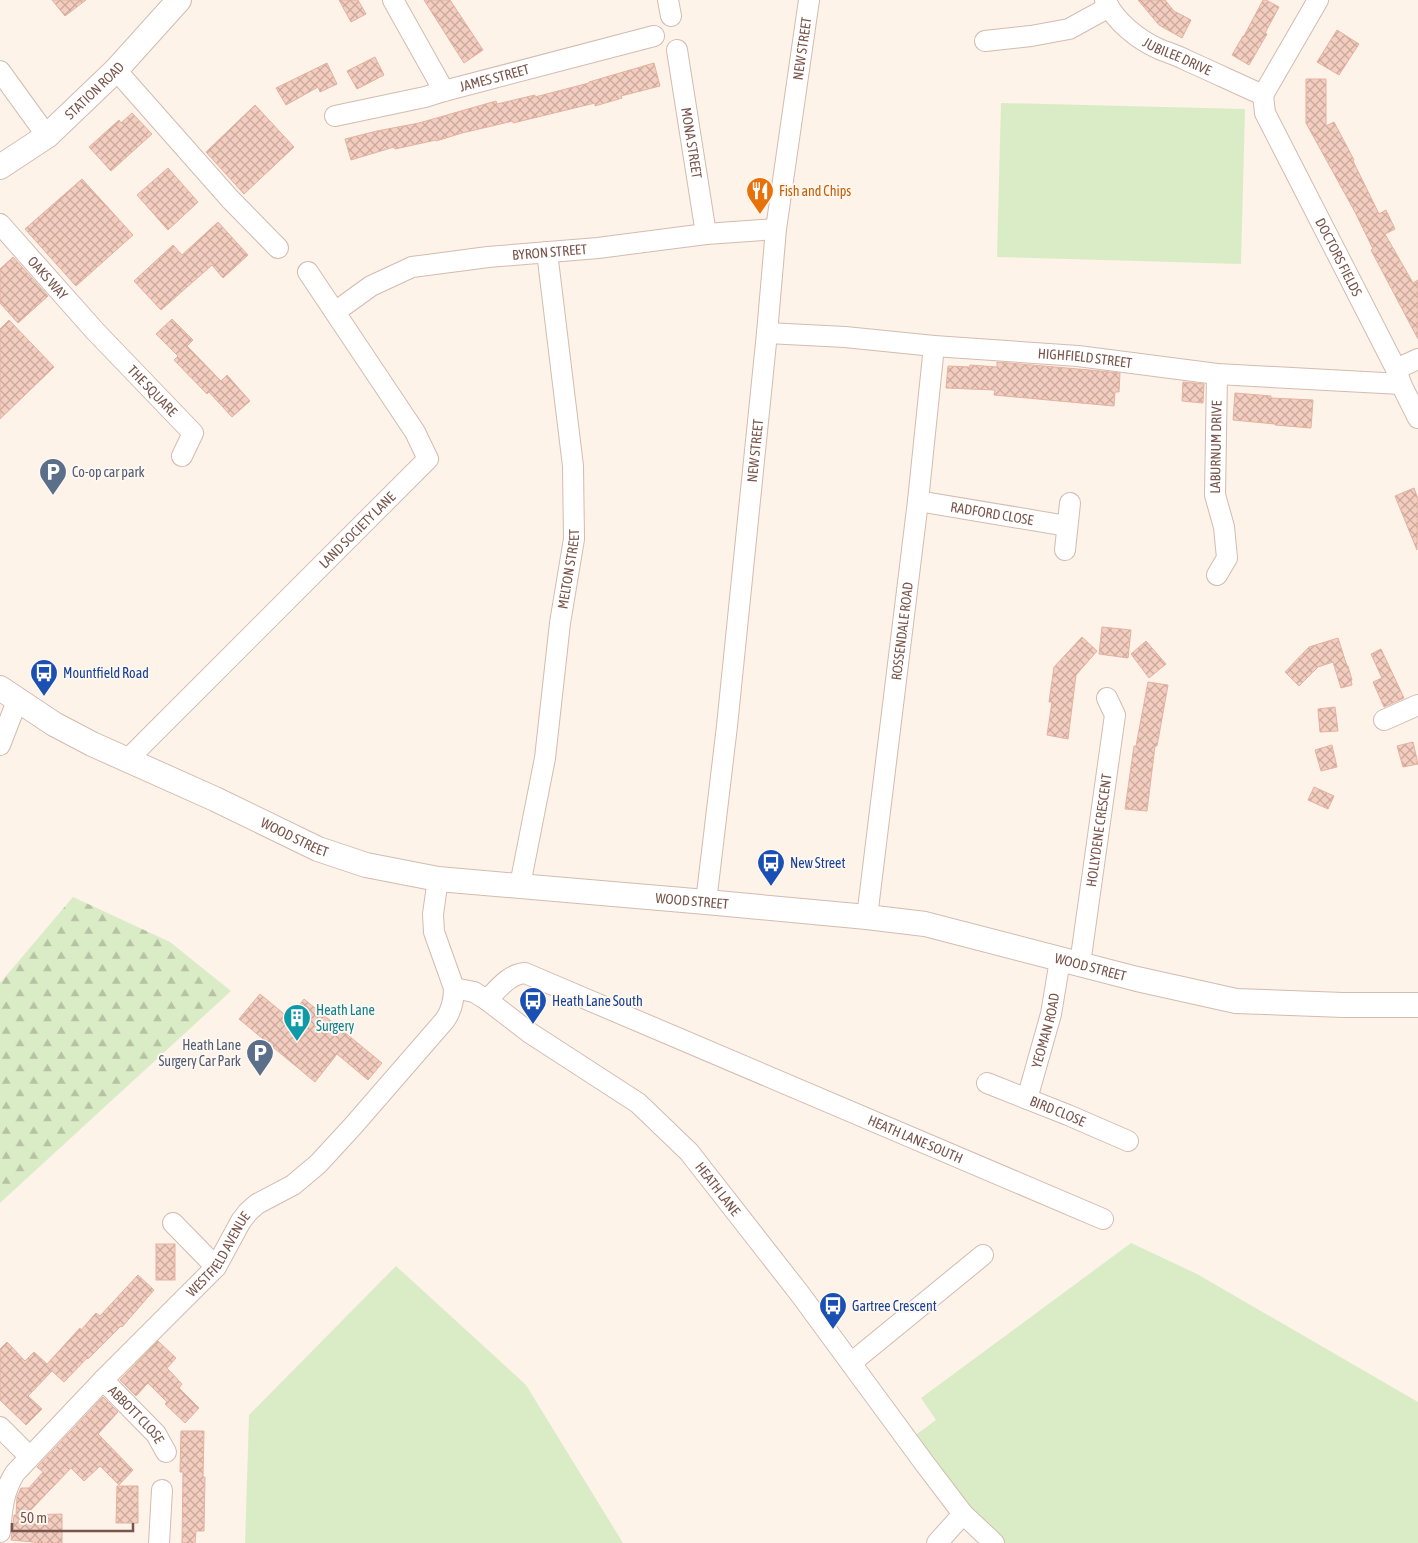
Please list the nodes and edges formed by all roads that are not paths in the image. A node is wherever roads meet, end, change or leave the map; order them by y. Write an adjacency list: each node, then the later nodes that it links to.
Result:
1 (179, 0): 9 (street, STATION ROAD)
2 (393, 0): 11 (street)
3 (809, 0): 17 (street, NEW STREET)
4 (1318, 0): 12 (street)
5 (1107, 4): 7 (street); 12 (street, JUBILEE DRIVE)
6 (654, 36): 11 (street, JAMES STREET)
7 (985, 41)
8 (677, 50): 18 (street, MONA STREET)
9 (116, 70): 14 (street, STATION ROAD); 19 (street)
10 (0, 71): 14 (street)
11 (444, 91): 13 (street, JAMES STREET)
12 (1262, 95): 28 (street, DOCTORS FIELDS)
13 (334, 116)
14 (47, 136): 15 (street, STATION ROAD)
15 (0, 167)
16 (0, 224): 23 (street, OAKS WAY)
17 (776, 229): 18 (street, BYRON STREET); 24 (street, NEW STREET)
18 (706, 234): 20 (street, BYRON STREET)
19 (278, 248)
20 (548, 252): 22 (street, BYRON STREET); 43 (street, MELTON STREET)
21 (308, 272): 22 (street, LAND SOCIETY LANE)
22 (334, 312): 41 (street, LAND SOCIETY LANE)
23 (95, 331): 30 (street, THE SQUARE)
24 (767, 333): 25 (street, HIGHFIELD STREET); 44 (street, NEW STREET)
25 (934, 346): 27 (street, HIGHFIELD STREET); 31 (street, ROSSENDALE ROAD)
26 (1418, 358): 28 (street)
27 (1217, 374): 28 (street, HIGHFIELD STREET); 35 (street, LABURNUM DRIVE)
28 (1398, 376): 29 (street, DOCTORS FIELDS)
29 (1418, 418)
30 (182, 456)
31 (918, 501): 33 (street, RADFORD CLOSE); 45 (street, ROSSENDALE ROAD)
32 (1070, 503): 33 (street)
33 (1067, 526): 34 (street)
34 (1065, 550)
35 (1216, 575)
36 (9, 695): 40 (street); 41 (street, WOOD STREET)
37 (1107, 698): 46 (street, HOLLYDENE CRESCENT)
38 (1418, 705): 39 (street)
39 (1384, 720)
40 (0, 745)
41 (128, 759): 42 (street, WOOD STREET)
42 (438, 879): 43 (street, WOOD STREET); 47 (street)
43 (520, 885): 44 (street, WOOD STREET)
44 (706, 902): 45 (street, WOOD STREET)
45 (867, 917): 46 (street, WOOD STREET)
46 (1070, 962): 49 (street, WOOD STREET); 51 (street, YEOMAN ROAD)
47 (454, 988): 48 (street, HEATH LANE); 56 (street, WESTFIELD AVENUE)
48 (487, 1000): 53 (street, HEATH LANE SOUTH); 57 (street, HEATH LANE)
49 (1418, 1005)
50 (987, 1083): 51 (street, BIRD CLOSE)
51 (1027, 1099): 52 (street, BIRD CLOSE)
52 (1128, 1141)
53 (1103, 1219)
54 (172, 1223): 56 (street)
55 (983, 1255): 57 (street)
56 (216, 1267): 58 (street, WESTFIELD AVENUE)
57 (851, 1363): 63 (street, HEATH LANE)
58 (103, 1380): 60 (street, ABBOTT CLOSE); 61 (street, WESTFIELD AVENUE)
59 (0, 1427): 61 (street)
60 (166, 1452)
61 (29, 1456): 64 (street, WESTFIELD AVENUE)
62 (162, 1490): 65 (street)
63 (963, 1514): 66 (street); 67 (street, HEATH LANE)
64 (0, 1532)
65 (159, 1543)
66 (937, 1543)
67 (994, 1543)

